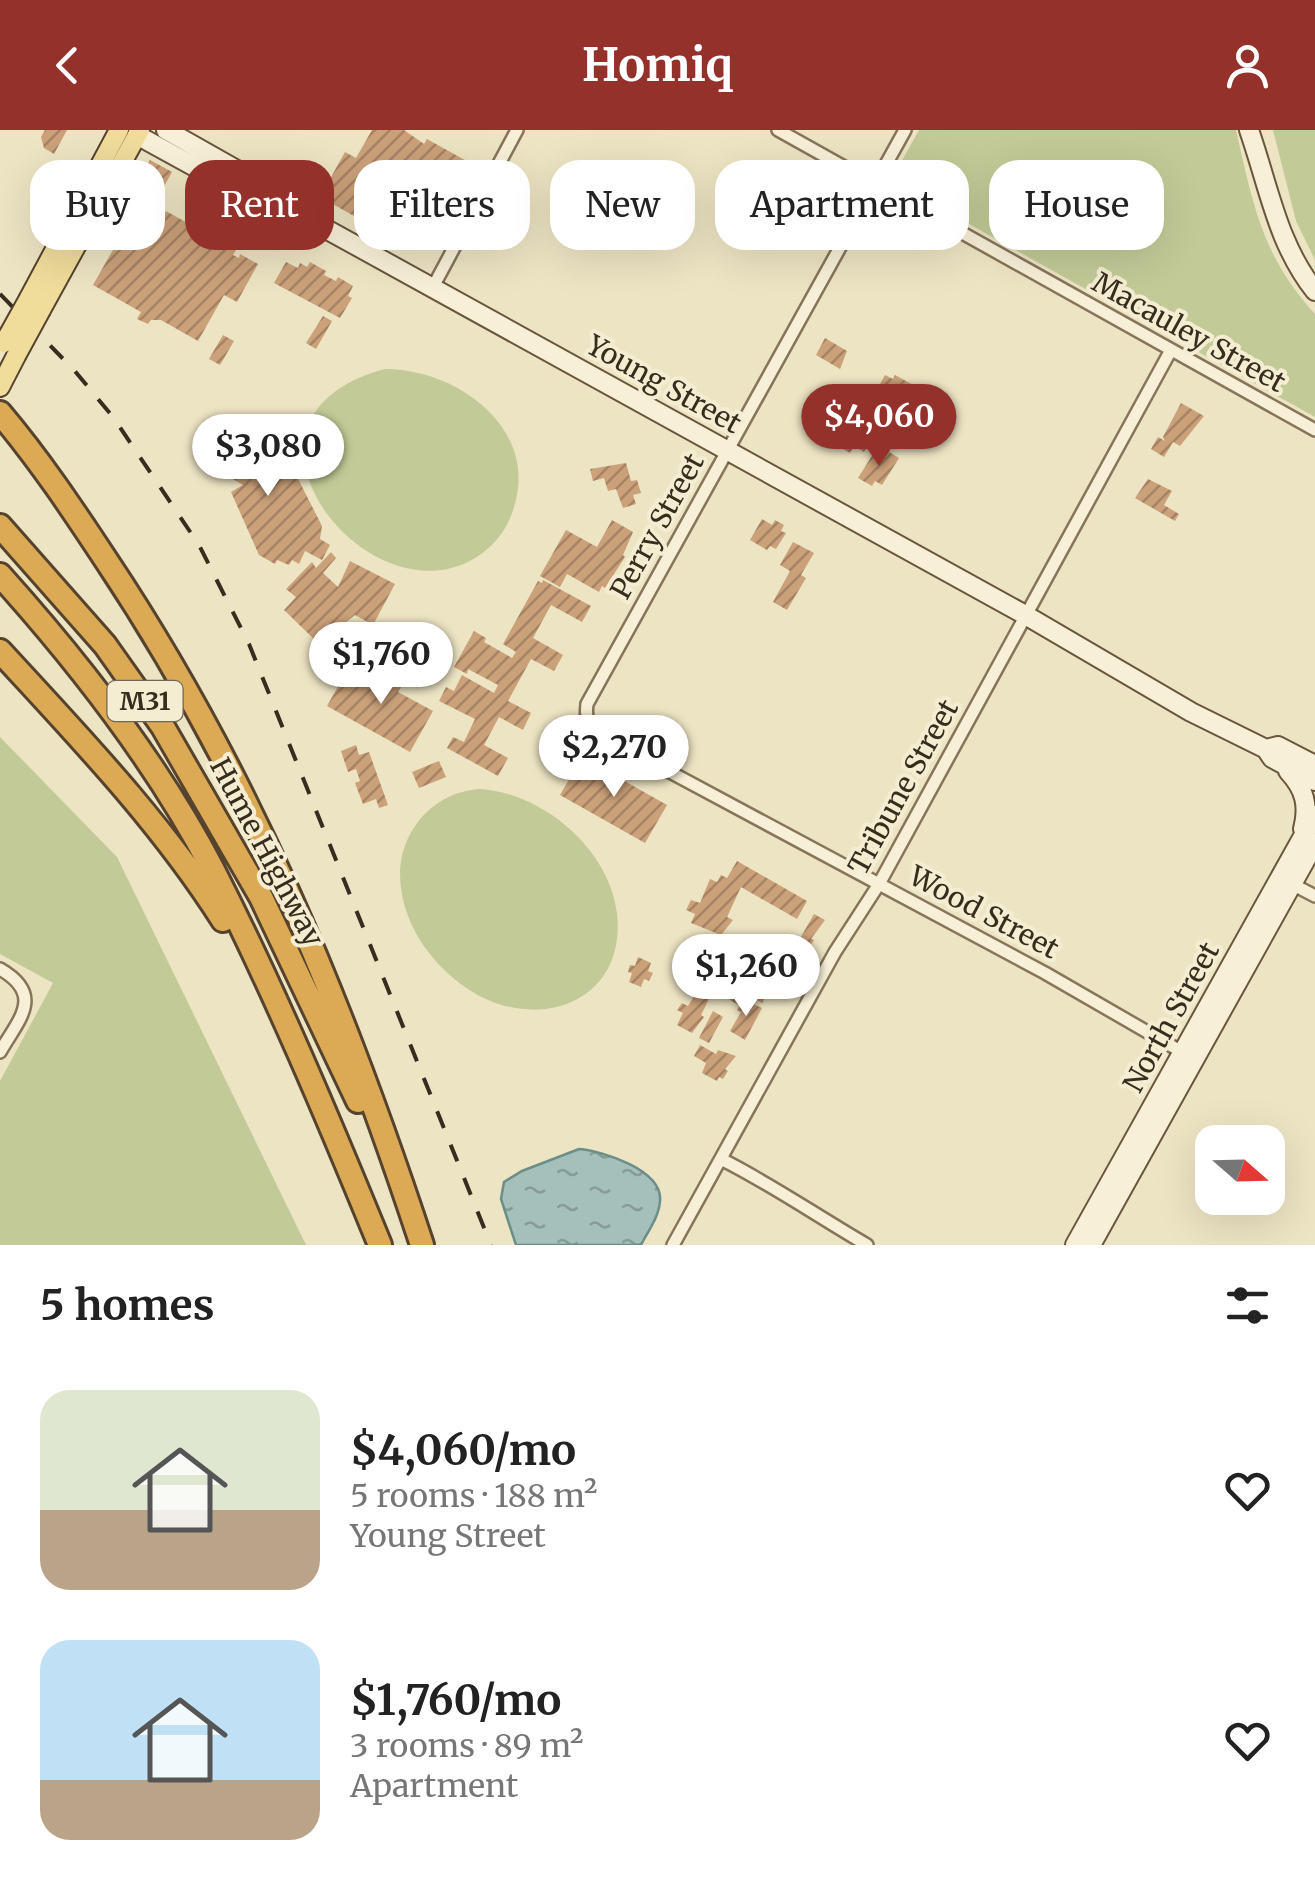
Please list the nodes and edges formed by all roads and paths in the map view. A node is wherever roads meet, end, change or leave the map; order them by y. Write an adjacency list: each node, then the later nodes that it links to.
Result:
1 (166, 130): 7 (main road, Young Street)
2 (517, 130): 14 (street)
3 (778, 130): 8 (street, Macauley Street)
4 (904, 130): 9 (street, Perry Street)
5 (1249, 130): 15 (main road)
6 (131, 131): 10 (main road, Young Street); 16 (main road, bridge)
7 (219, 160)
8 (831, 160)
9 (887, 160)
10 (185, 161)
11 (334, 233): 14 (main road, Young Street)
12 (969, 237): 17 (street, Macauley Street)
13 (838, 250): 21 (street, Perry Street)
14 (433, 287): 21 (main road, Young Street)
15 (1315, 292)
16 (7, 350): 18 (main road)
17 (1171, 350): 20 (street, Macauley Street); 24 (street, Tribune Street)
18 (0, 388)
19 (0, 413): 41 (highway)
20 (1315, 430)
21 (728, 451): 24 (main road, Young Street); 26 (street, Perry Street)
22 (0, 526): 41 (highway, Hume Highway / M31)
23 (0, 574): 36 (highway, Hume Highway / M31)
24 (1027, 616): 27 (main road, Young Street); 32 (street, Tribune Street)
25 (0, 651): 36 (highway)
26 (601, 735): 32 (street, Wood Street)
27 (1269, 754): 28 (main road, Young Street); 29 (main road, Young Street); 31 (main road)
28 (1315, 765)
29 (1315, 781)
30 (1315, 815): 31 (main road, North Street)
31 (1307, 844): 33 (main road, North Street); 38 (main road, North Street)
32 (879, 884): 38 (street, Wood Street); 39 (street, Tribune Street)
33 (1292, 884): 34 (street); 44 (main road, North Street)
34 (1315, 896)
35 (0, 970): 37 (street)
36 (280, 1012): 40 (highway, Hume Highway / M31)
37 (0, 1052)
38 (1182, 1052): 44 (main road, North Street)
39 (721, 1158): 42 (street, Tribune Street); 43 (street)
40 (380, 1245)
41 (419, 1245)
42 (673, 1245)
43 (866, 1245)
44 (1087, 1245)

